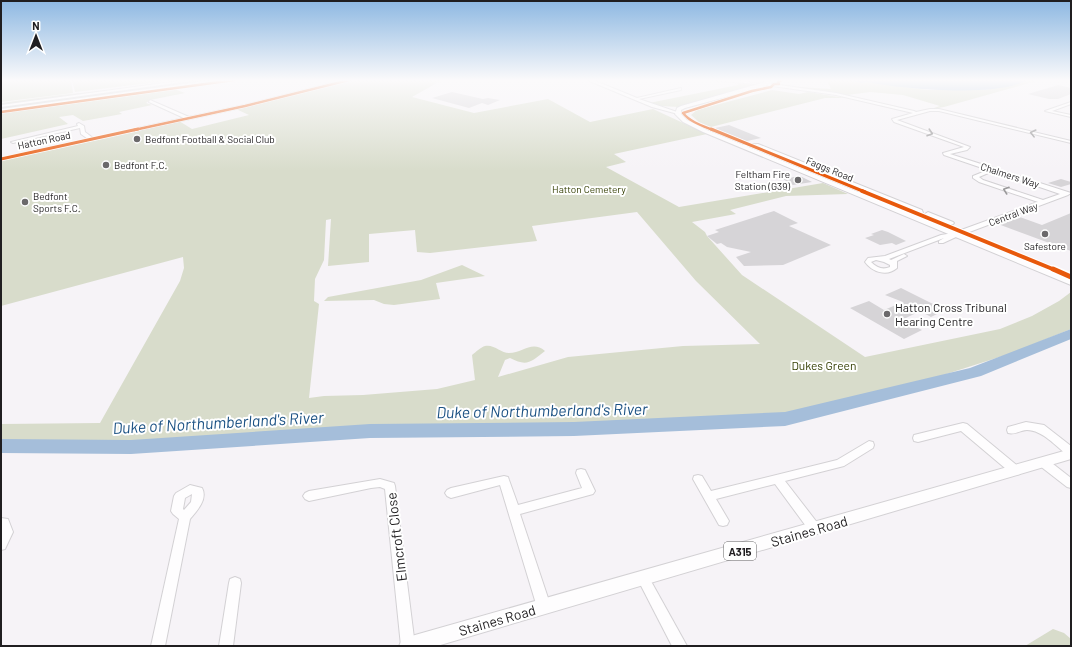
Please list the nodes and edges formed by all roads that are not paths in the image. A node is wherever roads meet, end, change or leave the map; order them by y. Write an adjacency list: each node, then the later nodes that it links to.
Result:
1 (171, 110): 10 (street)
2 (225, 110): 10 (street, Hatton Road)
3 (682, 110): 14 (main road, Faggs Road)
4 (905, 110): 8 (street)
5 (929, 110): 8 (street, one-way to 8)
6 (933, 110): 13 (street, one-way to 6)
7 (1049, 110): 9 (street)
8 (917, 113): 16 (street, Chalmers Way, one-way to 16)
9 (1071, 116)
10 (188, 118): 11 (street, Hatton Road)
11 (92, 139): 12 (street); 15 (street, Hatton Road)
12 (13, 142)
13 (1071, 142)
14 (746, 146): 19 (main road, Faggs Road); 21 (main road, Faggs Road)
15 (1, 159)
16 (992, 170): 17 (street, Chalmers Way); 18 (street, one-way to 16)
17 (1069, 193): 18 (street, Central Way)
18 (1043, 202): 22 (street, Central Way)
19 (919, 214): 20 (street); 22 (main road, Faggs Road)
20 (951, 223)
21 (937, 228): 22 (main road, Faggs Road); 23 (street)
22 (965, 236): 23 (street); 23 (street); 26 (main road, Faggs Road); 27 (main road, Faggs Road)
23 (942, 239): 24 (street); 25 (street)
24 (880, 258): 25 (street); 25 (street)
25 (893, 264)
26 (1071, 277)
27 (1071, 282)
28 (1012, 430): 31 (street)
29 (918, 438): 33 (street)
30 (869, 445): 36 (street)
31 (1071, 453): 32 (main road, Staines Road / A315)
32 (1044, 463): 33 (main road, Staines Road / A315); 37 (street)
33 (1016, 471): 45 (main road, Staines Road / A315)
34 (580, 473): 41 (street)
35 (698, 479): 40 (street)
36 (777, 479): 40 (street); 45 (street)
37 (1071, 484)
38 (451, 493): 41 (street)
39 (309, 496): 52 (street, Elmcroft Close)
40 (708, 496): 43 (street)
41 (514, 511): 49 (street)
42 (185, 517): 50 (street)
43 (723, 521)
44 (1, 523): 46 (street)
45 (815, 529): 47 (main road, Staines Road / A315)
46 (1, 545)
47 (643, 578): 49 (main road, Staines Road / A315); 53 (street)
48 (234, 583): 51 (street)
49 (544, 607): 52 (main road, Staines Road / A315)
50 (158, 646)
51 (226, 646)
52 (408, 646)
53 (680, 646)

